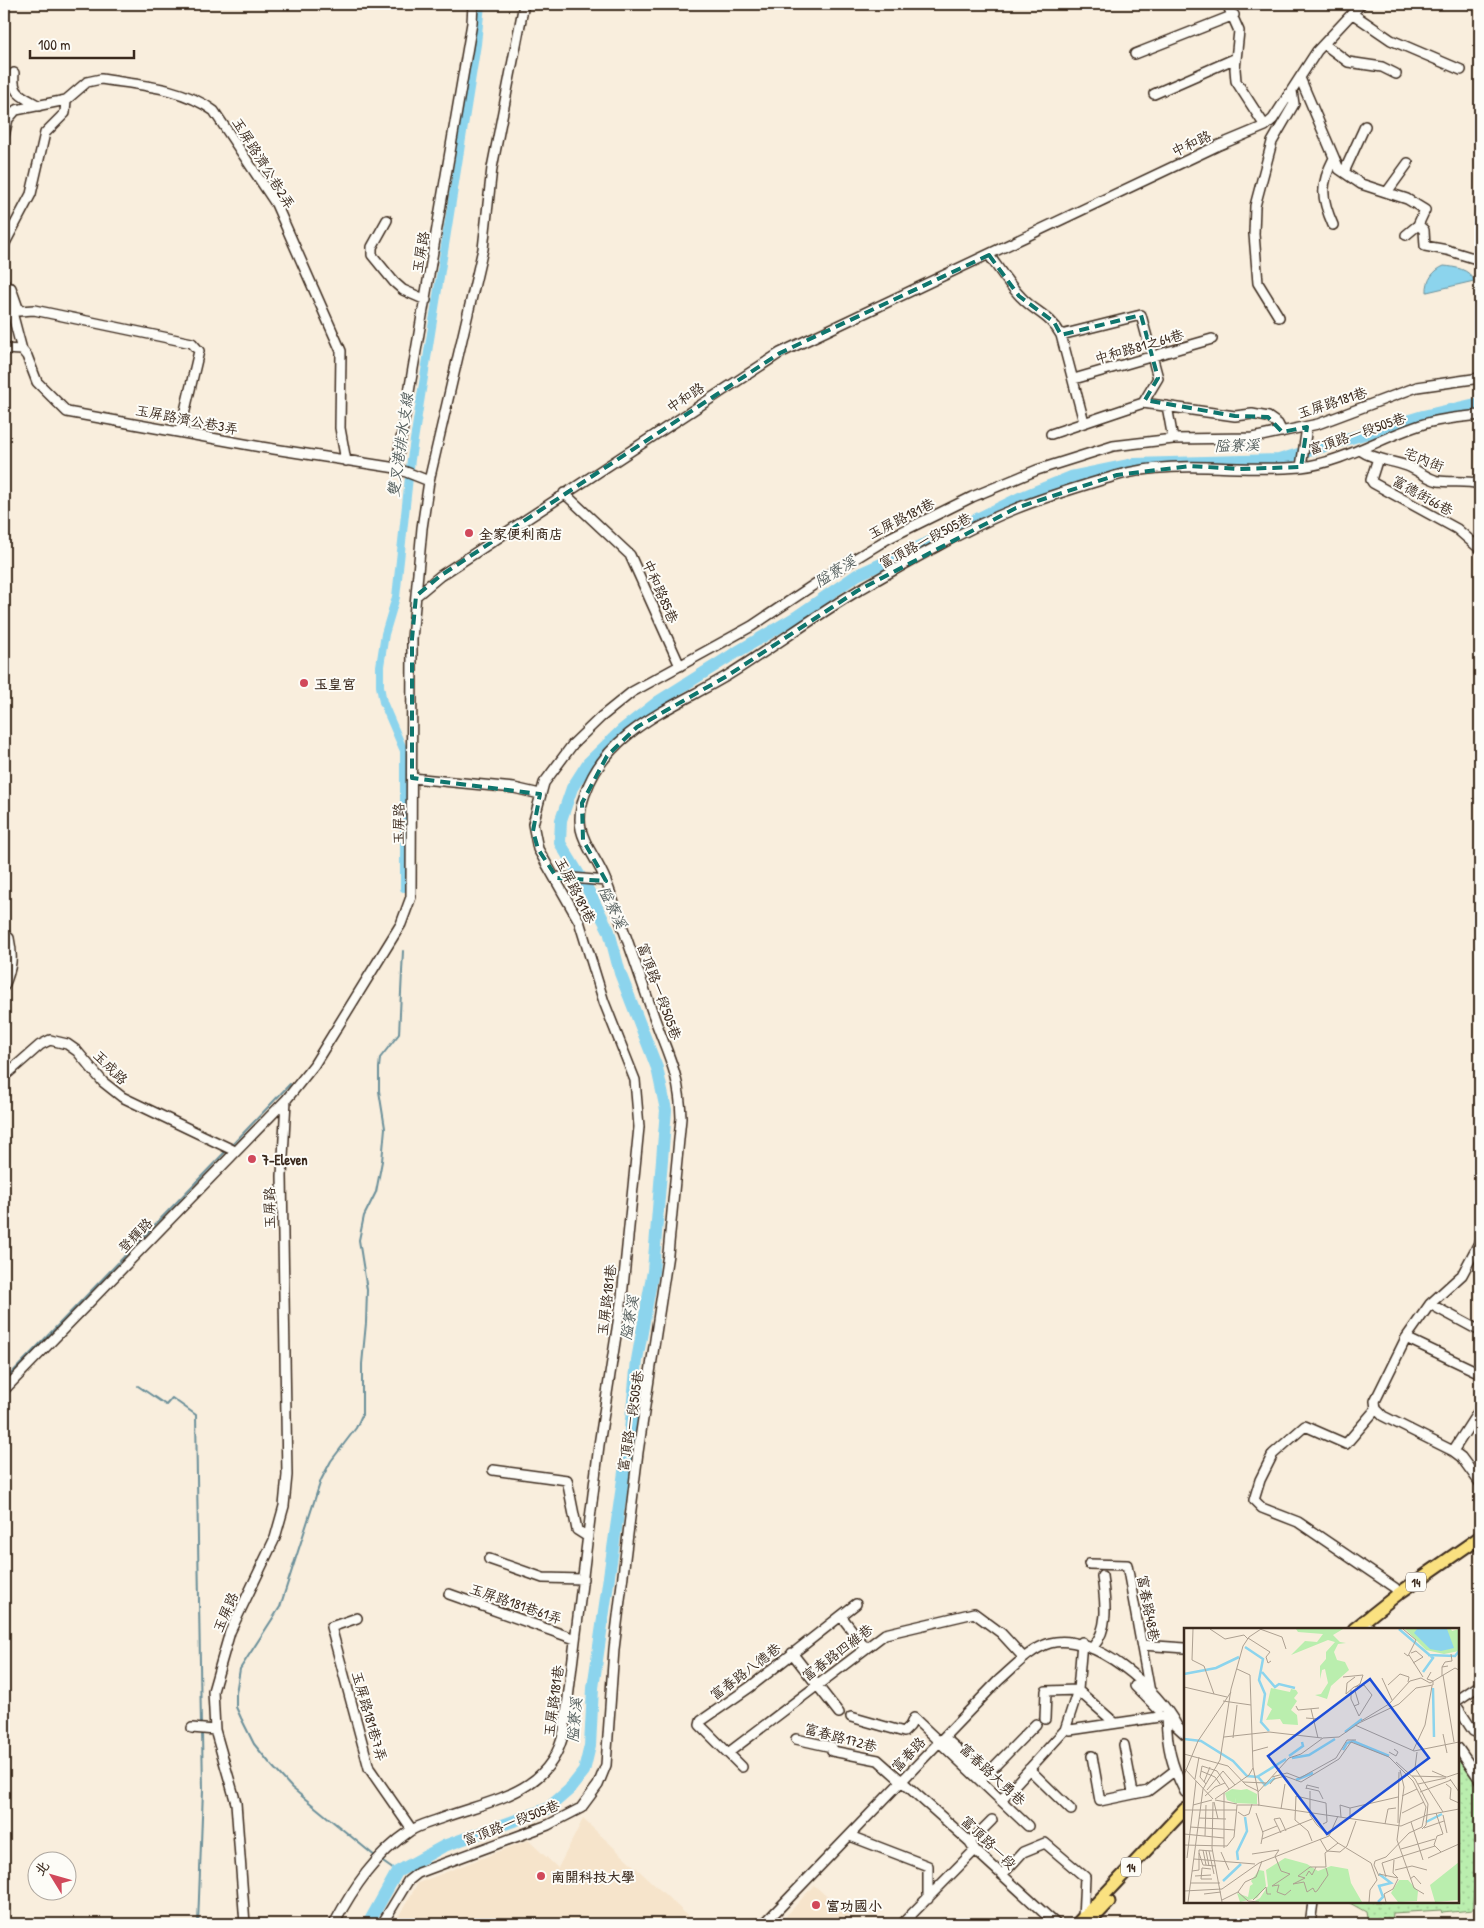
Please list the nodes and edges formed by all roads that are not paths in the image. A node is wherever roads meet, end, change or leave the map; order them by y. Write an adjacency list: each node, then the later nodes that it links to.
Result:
1 (472, 4): 33 (street, 玉屏路)
2 (524, 4): 56 (street, 玉屏路)
3 (1226, 4): 6 (street)
4 (1361, 4): 5 (street, 中和路)
5 (1353, 14): 7 (street, 中和路); 10 (street)
6 (1234, 15): 8 (street); 9 (street)
7 (1324, 44): 11 (street); 12 (street, 中和路)
8 (1135, 54)
9 (1236, 58): 15 (street); 18 (street)
10 (1461, 70)
11 (1396, 74)
12 (1300, 78): 13 (street, 中和路); 21 (street)
13 (1292, 90): 18 (street, 中和路); 34 (street)
14 (4, 91): 17 (street)
15 (1154, 94)
16 (66, 100): 17 (street, 玉屏路濟公巷2弄); 29 (street); 53 (street, 玉屏路濟公巷2弄)
17 (39, 106): 20 (street, 玉屏路濟公巷2弄)
18 (1265, 126): 30 (street, 中和路)
19 (1366, 126): 23 (street)
20 (4, 136)
21 (1334, 158): 23 (street); 26 (street)
22 (1408, 163): 24 (street)
23 (1344, 172): 24 (street)
24 (1387, 192): 27 (street)
25 (387, 220): 33 (street)
26 (1333, 225)
27 (1418, 225): 28 (street); 31 (street)
28 (1406, 236)
29 (4, 245)
30 (989, 255): 35 (street); 58 (street, 中和路)
31 (1480, 260)
32 (5, 285): 38 (street, 玉屏路濟公巷3弄); 47 (street)
33 (426, 300): 55 (street, 玉屏路)
34 (1279, 317)
35 (1061, 335): 39 (street); 41 (street)
36 (1212, 338): 39 (street, 中和路81之64巷)
37 (4, 348): 38 (street)
38 (22, 350): 47 (street, 玉屏路濟公巷3弄)
39 (1153, 356): 41 (street, 中和路81之64巷); 42 (street)
40 (1480, 378): 46 (street, 玉屏路181巷)
41 (1074, 380): 45 (street)
42 (1143, 403): 43 (street); 45 (street)
43 (1167, 406): 48 (street); 50 (street)
44 (1480, 415): 51 (street, 富頂路一段505巷)
45 (1084, 422): 49 (street)
46 (1306, 429): 48 (street, 玉屏路181巷); 54 (street)
47 (180, 432): 53 (street, 玉屏路濟公巷3弄)
48 (1282, 432): 50 (street, 玉屏路181巷)
49 (1051, 434)
50 (1173, 439): 61 (street, 玉屏路181巷)
51 (1360, 450): 52 (street, 宅內街); 54 (street, 富頂路一段505巷)
52 (1378, 458): 57 (street, 宅內街); 59 (street, 富德街66巷)
53 (346, 461): 55 (street, 玉屏路濟公巷3弄)
54 (1301, 465): 65 (street, 富頂路一段505巷)
55 (396, 468): 56 (street)
56 (429, 481): 60 (street, 玉屏路)
57 (1480, 484)
58 (564, 493): 60 (street, 中和路); 61 (street, 中和路85巷)
59 (1480, 549)
60 (416, 596): 62 (street, 玉屏路)
61 (680, 666): 63 (street, 玉屏路181巷)
62 (412, 778): 63 (street); 69 (street, 玉屏路)
63 (540, 794): 64 (street, 玉屏路181巷)
64 (558, 878): 65 (street); 82 (street, 玉屏路181巷)
65 (603, 880): 151 (street, 富頂路一段505巷)
66 (4, 934): 67 (street)
67 (4, 985)
68 (4, 1075): 70 (street, 玉成路)
69 (286, 1100): 70 (street, 登輝路); 117 (street, 玉屏路)
70 (235, 1151): 76 (street, 登輝路)
71 (1480, 1241): 72 (street)
72 (1430, 1304): 73 (street); 74 (street)
73 (1480, 1331)
74 (1406, 1338): 75 (street); 77 (street)
75 (1480, 1373)
76 (4, 1390)
77 (1376, 1409): 79 (street); 90 (street)
78 (1480, 1409): 79 (street)
79 (1453, 1451): 81 (street)
80 (492, 1470): 82 (street)
81 (1480, 1483)
82 (588, 1537): 88 (street, 玉屏路181巷)
83 (1480, 1537): 90 (main road, 14)
84 (1480, 1546): 94 (main road, 14)
85 (489, 1558): 88 (street)
86 (1089, 1564): 97 (street, 富春路48巷)
87 (1102, 1576): 99 (street)
88 (583, 1579): 95 (street, 玉屏路181巷)
89 (448, 1594): 95 (street, 玉屏路181巷61弄)
90 (1398, 1594): 94 (main road, 14)
91 (856, 1604): 92 (street, 富春路八德巷)
92 (841, 1616): 98 (street); 101 (street, 富春路八德巷)
93 (357, 1618): 140 (street, 玉屏路181巷7弄)
94 (1364, 1627)
95 (575, 1639): 140 (street, 玉屏路181巷)
96 (1082, 1642): 99 (street, 富春路); 102 (street, 富春路); 105 (street)
97 (1142, 1645): 100 (street); 106 (street, 富春路48巷)
98 (865, 1647): 102 (street, 富春路四維巷); 103 (street, 富春路四維巷)
99 (1092, 1647): 106 (street, 富春路); 110 (street, 富春路)
100 (1184, 1648)
101 (792, 1653): 103 (street); 125 (street, 富春路八德巷)
102 (1024, 1658): 122 (street, 富春路)
103 (817, 1684): 109 (street); 125 (street, 富春路四維巷)
104 (1480, 1685): 107 (street)
105 (1080, 1691): 112 (street); 114 (street); 128 (street)
106 (1150, 1692): 115 (street, 富春路)
107 (1459, 1699)
108 (1459, 1710): 120 (street)
109 (839, 1713)
110 (1166, 1716): 114 (street); 115 (street, 富春路); 129 (street)
111 (851, 1717): 122 (street)
112 (1045, 1719)
113 (1036, 1724): 122 (street)
114 (1115, 1724): 118 (street)
115 (1177, 1726): 119 (street, 富春路)
116 (195, 1728): 117 (street)
117 (214, 1730): 149 (street, 玉屏路)
118 (1070, 1730)
119 (1184, 1733)
120 (1480, 1733)
121 (796, 1739): 130 (street, 富春路172巷)
122 (941, 1739): 130 (street, 富春路); 134 (street, 富春路大勇巷)
123 (1124, 1745): 133 (street)
124 (1459, 1749): 131 (street)
125 (728, 1753): 127 (street, 富春路八德巷)
126 (1092, 1756): 133 (street)
127 (742, 1767)
128 (1029, 1769): 134 (street); 135 (street)
129 (1174, 1770): 132 (street); 133 (street)
130 (902, 1780): 141 (street, 富春路); 142 (street, 富頂路一段)
131 (1480, 1780)
132 (1184, 1790)
133 (1133, 1793)
134 (1001, 1800): 139 (street, 富春路大勇巷)
135 (1070, 1810)
136 (1184, 1810): 147 (main road, 14)
137 (992, 1820): 142 (street)
138 (1184, 1821): 147 (main road, 14)
139 (1028, 1826)
140 (412, 1830): 150 (street, 玉屏路181巷)
141 (850, 1836): 145 (street); 152 (street, 富春路)
142 (970, 1842): 143 (street, 富頂路一段)
143 (976, 1850): 144 (street, 富頂路一段); 145 (street)
144 (1002, 1875): 147 (street); 153 (street, 富頂路一段)
145 (928, 1899): 148 (street)
146 (1314, 1903): 154 (street)
147 (1082, 1922)
148 (905, 1923)
149 (245, 1924)
150 (334, 1924)
151 (382, 1924)
152 (764, 1924)
153 (1056, 1924)
154 (1310, 1924)

